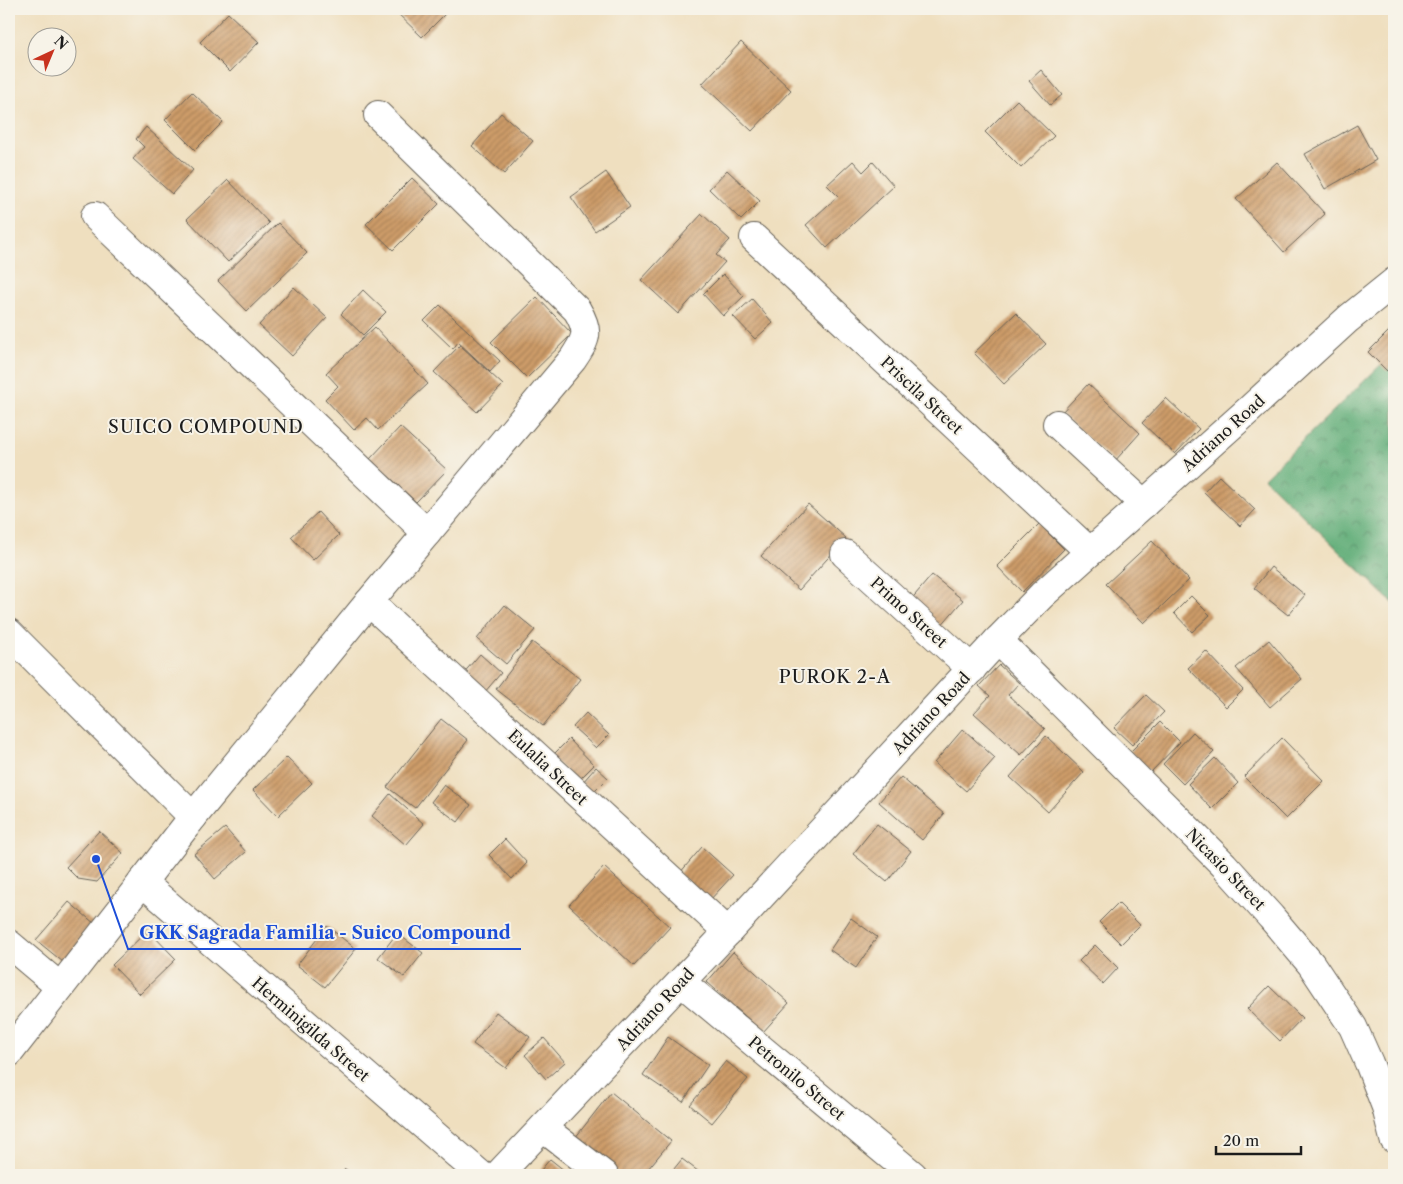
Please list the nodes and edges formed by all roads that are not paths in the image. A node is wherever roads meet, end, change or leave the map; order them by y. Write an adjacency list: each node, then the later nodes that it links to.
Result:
1 (378, 115): 7 (street)
2 (95, 216): 7 (street)
3 (754, 238): 8 (street, Priscila Street)
4 (1394, 282): 6 (street, Adriano Road)
5 (1057, 424): 6 (street)
6 (1144, 504): 8 (street, Adriano Road)
7 (427, 533): 10 (street)
8 (1090, 552): 12 (street, Adriano Road)
9 (845, 554): 13 (street, Primo Street)
10 (369, 602): 14 (street); 16 (street, Eulalia Street)
11 (9, 633): 14 (street)
12 (998, 640): 13 (street, Adriano Road); 22 (street, Nicasio Street)
13 (972, 669): 16 (street, Adriano Road)
14 (193, 817): 15 (street)
15 (142, 882): 19 (street); 23 (street, Herminigilda Street)
16 (728, 932): 18 (street, Adriano Road)
17 (9, 944): 19 (street)
18 (681, 982): 21 (street, Adriano Road); 26 (street, Petronilo Street)
19 (60, 987): 20 (street)
20 (9, 1053)
21 (543, 1128): 24 (street, Adriano Road); 25 (street)
22 (1394, 1139)
23 (480, 1175)
24 (498, 1175)
25 (604, 1175)
26 (913, 1175)

